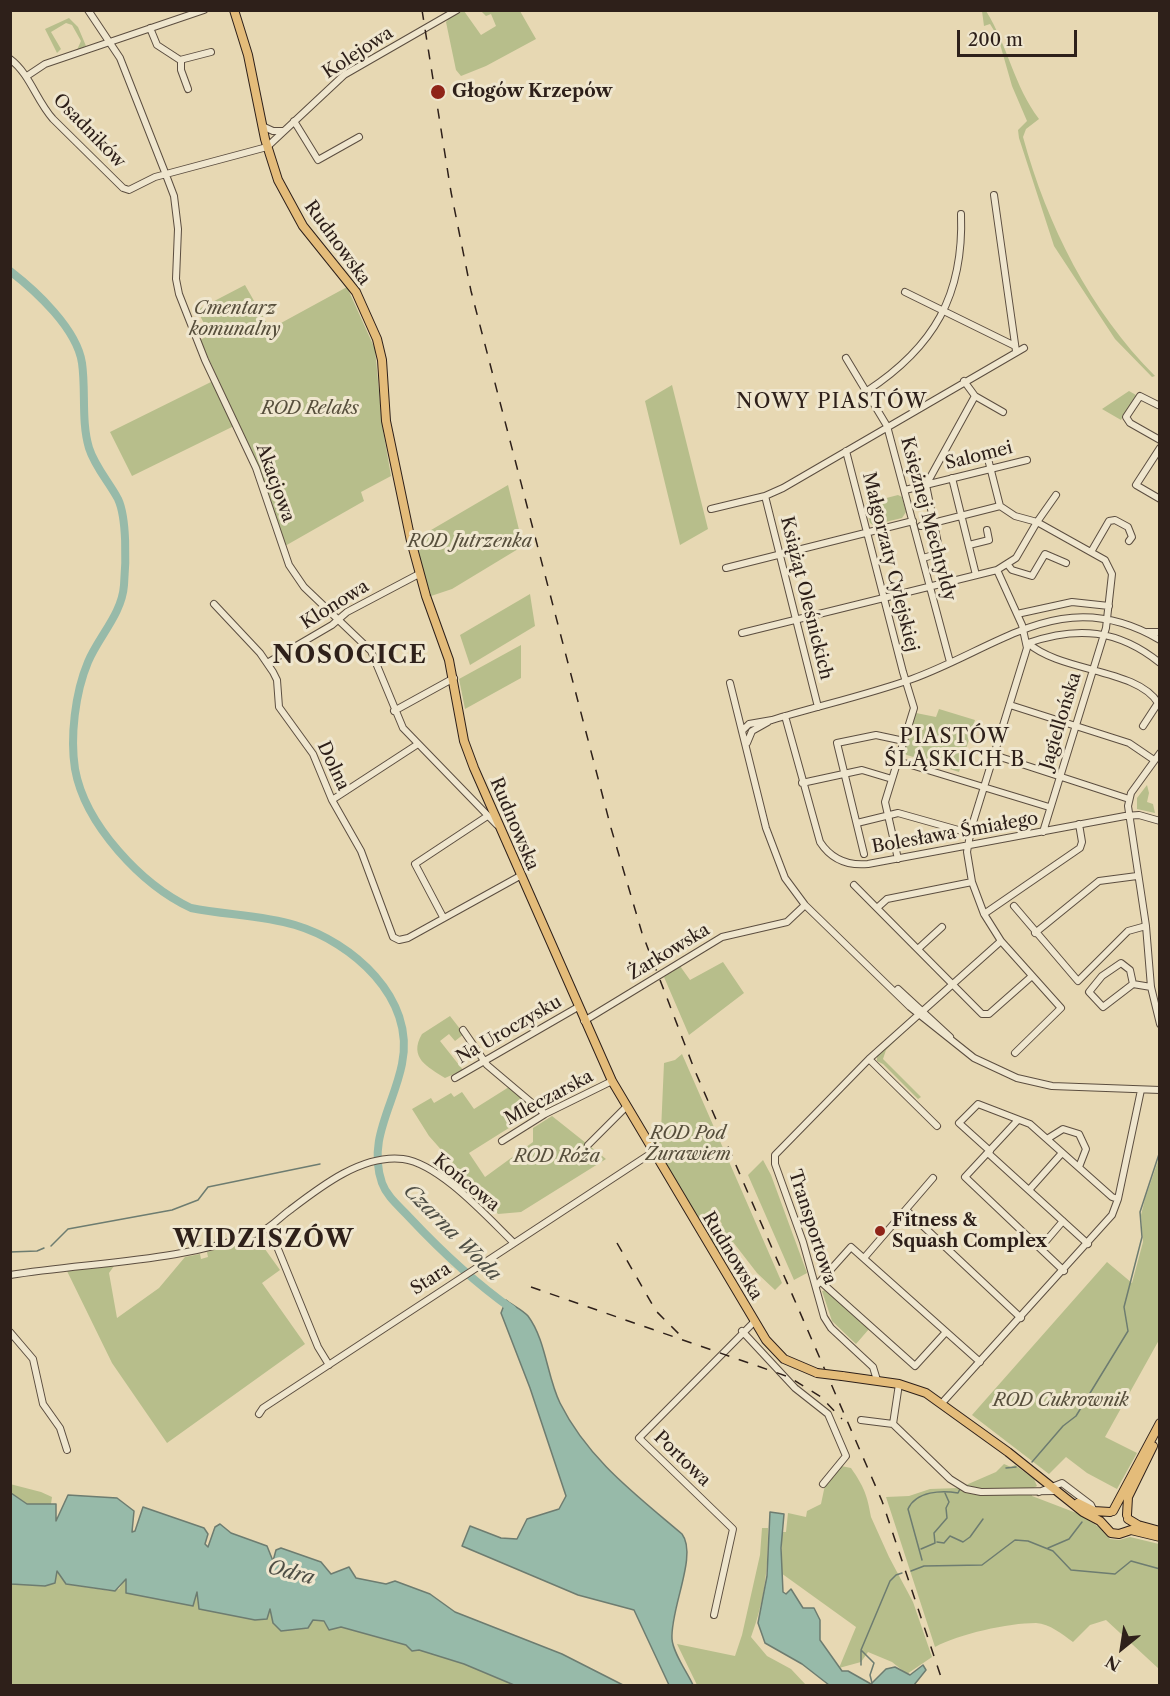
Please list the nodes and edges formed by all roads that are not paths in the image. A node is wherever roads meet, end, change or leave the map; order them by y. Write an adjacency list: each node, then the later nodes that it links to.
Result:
1 (88, 10): 6 (street, Akacjowa)
2 (204, 10): 5 (street)
3 (234, 10): 13 (main road, Rudnowska)
4 (457, 10): 12 (street, Kolejowa)
5 (150, 28): 6 (street); 9 (street)
6 (110, 43): 10 (street); 17 (street, Akacjowa)
7 (211, 52): 9 (street)
8 (10, 59): 10 (street, Osadników)
9 (181, 60): 11 (street)
10 (27, 76): 17 (street, Osadników)
11 (188, 89)
12 (294, 121): 14 (street, Kolejowa); 15 (street)
13 (262, 126): 14 (street); 16 (main road, Rudnowska)
14 (284, 131): 16 (street, Kolejowa)
15 (359, 137)
16 (267, 147): 17 (street, Osadników); 61 (main road, Rudnowska)
17 (166, 175): 68 (street, Akacjowa)
18 (994, 195): 23 (street)
19 (961, 214): 21 (street)
20 (905, 292): 21 (street)
21 (944, 311): 23 (street); 26 (street)
22 (1024, 348): 23 (street)
23 (1016, 349): 25 (street)
24 (846, 358): 26 (street, Księżnej Mechtyldy)
25 (964, 381): 27 (street); 30 (street)
26 (867, 391): 30 (street, Księżnej Mechtyldy)
27 (975, 396): 29 (street); 38 (street)
28 (1160, 406): 31 (street)
29 (1003, 412)
30 (887, 426): 33 (street); 39 (street, Księżnej Mechtyldy)
31 (1160, 440)
32 (1160, 448): 41 (street)
33 (846, 451): 40 (street); 51 (street, Małgorzaty Cylejskiej)
34 (986, 451): 36 (street)
35 (1027, 460): 36 (street, Salomei)
36 (990, 468): 37 (street, Salomei); 43 (street)
37 (952, 478): 38 (street, Salomei); 45 (street)
38 (926, 485): 39 (street, Salomei); 48 (street)
39 (904, 490): 46 (street, Księżnej Mechtyldy)
40 (765, 496): 44 (street); 55 (street, Książąt Oleśnickich)
41 (1160, 499)
42 (1050, 500): 47 (street)
43 (1000, 507): 45 (street); 47 (street)
44 (711, 509)
45 (961, 516): 48 (street); 53 (street)
46 (913, 521): 51 (street); 56 (street, Księżnej Mechtyldy)
47 (1037, 522): 54 (street); 58 (street)
48 (933, 523): 49 (street); 56 (street)
49 (921, 526)
50 (987, 530): 53 (street)
51 (868, 532): 55 (street); 64 (street, Małgorzaty Cylejskiej)
52 (1129, 542): 54 (street)
53 (969, 545): 62 (street)
54 (1091, 552): 66 (street, Jagiellońska)
55 (780, 554): 59 (street); 70 (street, Książąt Oleśnickich)
56 (923, 558): 63 (street, Księżnej Mechtyldy)
57 (1066, 564): 58 (street)
58 (1008, 565): 60 (street)
59 (726, 568)
60 (997, 570): 62 (street); 67 (street)
61 (419, 574): 68 (street, Klonowa); 82 (main road, Rudnowska)
62 (976, 575): 63 (street)
63 (930, 585): 64 (street); 78 (street, Księżnej Mechtyldy)
64 (885, 597): 70 (street); 83 (street, Małgorzaty Cylejskiej)
65 (214, 604): 79 (street, Dolna)
66 (1109, 606): 67 (street); 69 (street, Jagiellońska)
67 (1017, 614): 71 (street)
68 (338, 619): 79 (street, Klonowa); 87 (street, Akacjowa)
69 (1108, 619): 71 (street); 72 (street); 75 (street, Jagiellońska)
70 (796, 620): 74 (street); 86 (street, Książąt Oleśnickich)
71 (1023, 628): 77 (street); 78 (street)
72 (1146, 632): 73 (street); 76 (street)
73 (1160, 632)
74 (742, 633)
75 (1103, 635): 77 (street); 80 (street); 81 (street, Jagiellońska)
76 (1160, 640)
77 (1028, 643): 81 (street); 85 (street)
78 (950, 662): 83 (street)
79 (267, 663): 107 (street, Dolna)
80 (1160, 663)
81 (1092, 671): 91 (street, Jagiellońska); 92 (street)
82 (454, 678): 87 (street); 115 (main road, Rudnowska)
83 (906, 681): 86 (street); 94 (street, Małgorzaty Cylejskiej)
84 (730, 683): 88 (street)
85 (1010, 705): 91 (street); 98 (street)
86 (818, 706): 89 (street)
87 (394, 711): 95 (street, Akacjowa)
88 (737, 711): 90 (street); 93 (street)
89 (785, 716): 90 (street); 104 (street, Bolesława Śmiałego)
90 (754, 726): 93 (street); 96 (street)
91 (1075, 726): 100 (street); 102 (street, Jagiellońska)
92 (1143, 726)
93 (742, 731): 96 (street)
94 (904, 741): 99 (street); 101 (street)
95 (418, 744): 107 (street); 111 (street, Akacjowa)
96 (746, 747): 125 (street)
97 (1160, 753): 100 (street)
98 (994, 755): 102 (street); 105 (street)
99 (898, 760): 103 (street); 105 (street)
100 (1154, 760): 106 (street)
101 (845, 774): 103 (street); 104 (street); 113 (street)
102 (1059, 776): 106 (street); 108 (street, Jagiellońska)
103 (892, 778): 109 (street)
104 (802, 783): 120 (street, Bolesława Śmiałego)
105 (985, 787): 108 (street); 117 (street)
106 (1128, 799): 110 (street)
107 (332, 800): 129 (street, Dolna)
108 (1049, 807): 116 (street, Jagiellońska)
109 (888, 815): 113 (street); 117 (street); 120 (street)
110 (1129, 815): 112 (street, Bolesława Śmiałego); 114 (street, Bolesława Śmiałego); 122 (street)
111 (486, 817): 115 (street, Akacjowa); 129 (street)
112 (1160, 821)
113 (857, 823): 119 (street)
114 (1079, 824): 116 (street, Bolesława Śmiałego); 128 (street)
115 (497, 825): 121 (main road, Rudnowska)
116 (1043, 832): 118 (street, Bolesława Śmiałego)
117 (969, 833): 118 (street)
118 (967, 847): 120 (street, Bolesława Śmiałego); 123 (street)
119 (864, 854)
120 (898, 859)
121 (520, 876): 129 (street); 139 (main road, Rudnowska)
122 (1137, 876): 130 (street); 132 (street)
123 (972, 882): 127 (street); 128 (street)
124 (854, 885): 127 (street)
125 (805, 905): 140 (street); 141 (street, Żarkowska)
126 (1014, 906): 132 (street)
127 (877, 908): 134 (street)
128 (984, 915): 133 (street)
129 (443, 917)
130 (1146, 926): 132 (street); 138 (street)
131 (942, 927): 134 (street)
132 (1035, 933)
133 (1001, 941): 135 (street); 136 (street, Transportowa)
134 (919, 948): 136 (street)
135 (1032, 976): 136 (street); 144 (street)
136 (953, 982): 140 (street, Transportowa)
137 (1133, 984): 137 (street); 138 (street)
138 (1151, 987): 142 (street)
139 (578, 1007): 141 (main road, Rudnowska); 146 (street, Na Uroczysku)
140 (920, 1012): 145 (street, Transportowa); 149 (street)
141 (584, 1021): 148 (main road, Rudnowska)
142 (1160, 1024)
143 (463, 1030): 146 (street)
144 (1015, 1053)
145 (869, 1059): 154 (street); 174 (street, Transportowa)
146 (485, 1061): 147 (street, Na Uroczysku); 152 (street)
147 (455, 1078)
148 (612, 1082): 151 (main road, Rudnowska); 152 (street, Mleczarska)
149 (1141, 1090): 150 (street); 164 (street)
150 (1160, 1090)
151 (626, 1107): 157 (street); 158 (main road, Rudnowska)
152 (545, 1114): 156 (street, Mleczarska)
153 (1017, 1121): 155 (street); 159 (street); 159 (street)
154 (937, 1126)
155 (1047, 1139): 160 (street); 161 (street)
156 (502, 1141)
157 (588, 1144)
158 (653, 1152): 168 (street, Stara); 176 (main road, Rudnowska)
159 (989, 1152): 163 (street); 170 (street)
160 (1062, 1153): 161 (street); 163 (street)
161 (1079, 1167): 164 (street)
162 (933, 1179): 165 (street)
163 (1029, 1190): 166 (street)
164 (1118, 1199): 169 (street)
165 (907, 1211): 171 (street); 175 (street)
166 (1063, 1221): 169 (street); 170 (street)
167 (269, 1227): 168 (street, Końcowa); 173 (street, Końcowa); 181 (street)
168 (514, 1243): 181 (street, Stara)
169 (1088, 1244): 172 (street)
170 (1040, 1248): 172 (street)
171 (864, 1258): 174 (street); 179 (street)
172 (1064, 1271): 175 (street)
173 (10, 1275)
174 (819, 1284): 179 (street); 182 (street, Transportowa)
175 (1022, 1318): 180 (street)
176 (754, 1322): 177 (street, Portowa); 182 (main road, Rudnowska, bridge)
177 (742, 1331): 193 (street); 202 (street, Portowa)
178 (10, 1332): 190 (street)
179 (946, 1332): 180 (street)
180 (980, 1362): 184 (street)
181 (328, 1365): 185 (street, Stara)
182 (877, 1380): 183 (main road, Rudnowska)
183 (899, 1384): 184 (main road, Rudnowska); 188 (street)
184 (942, 1403): 191 (main road, Rudnowska)
185 (259, 1414)
186 (861, 1420): 188 (street)
187 (1160, 1423): 196 (main road)
188 (893, 1424): 195 (street)
189 (1160, 1434): 197 (main road)
190 (67, 1450)
191 (1026, 1466): 192 (main road, Rudnowska); 194 (main road, Rudnowska)
192 (1037, 1476): 194 (main road, Rudnowska); 195 (street)
193 (824, 1484)
194 (1053, 1487): 195 (street); 196 (main road, Rudnowska); 198 (main road, Rudnowska)
195 (1035, 1493)
196 (1112, 1511): 197 (main road); 198 (main road)
197 (1128, 1517): 199 (main road); 200 (main road)
198 (1105, 1526): 199 (main road)
199 (1125, 1531): 201 (main road)
200 (1160, 1531)
201 (1160, 1537)
202 (714, 1615)

